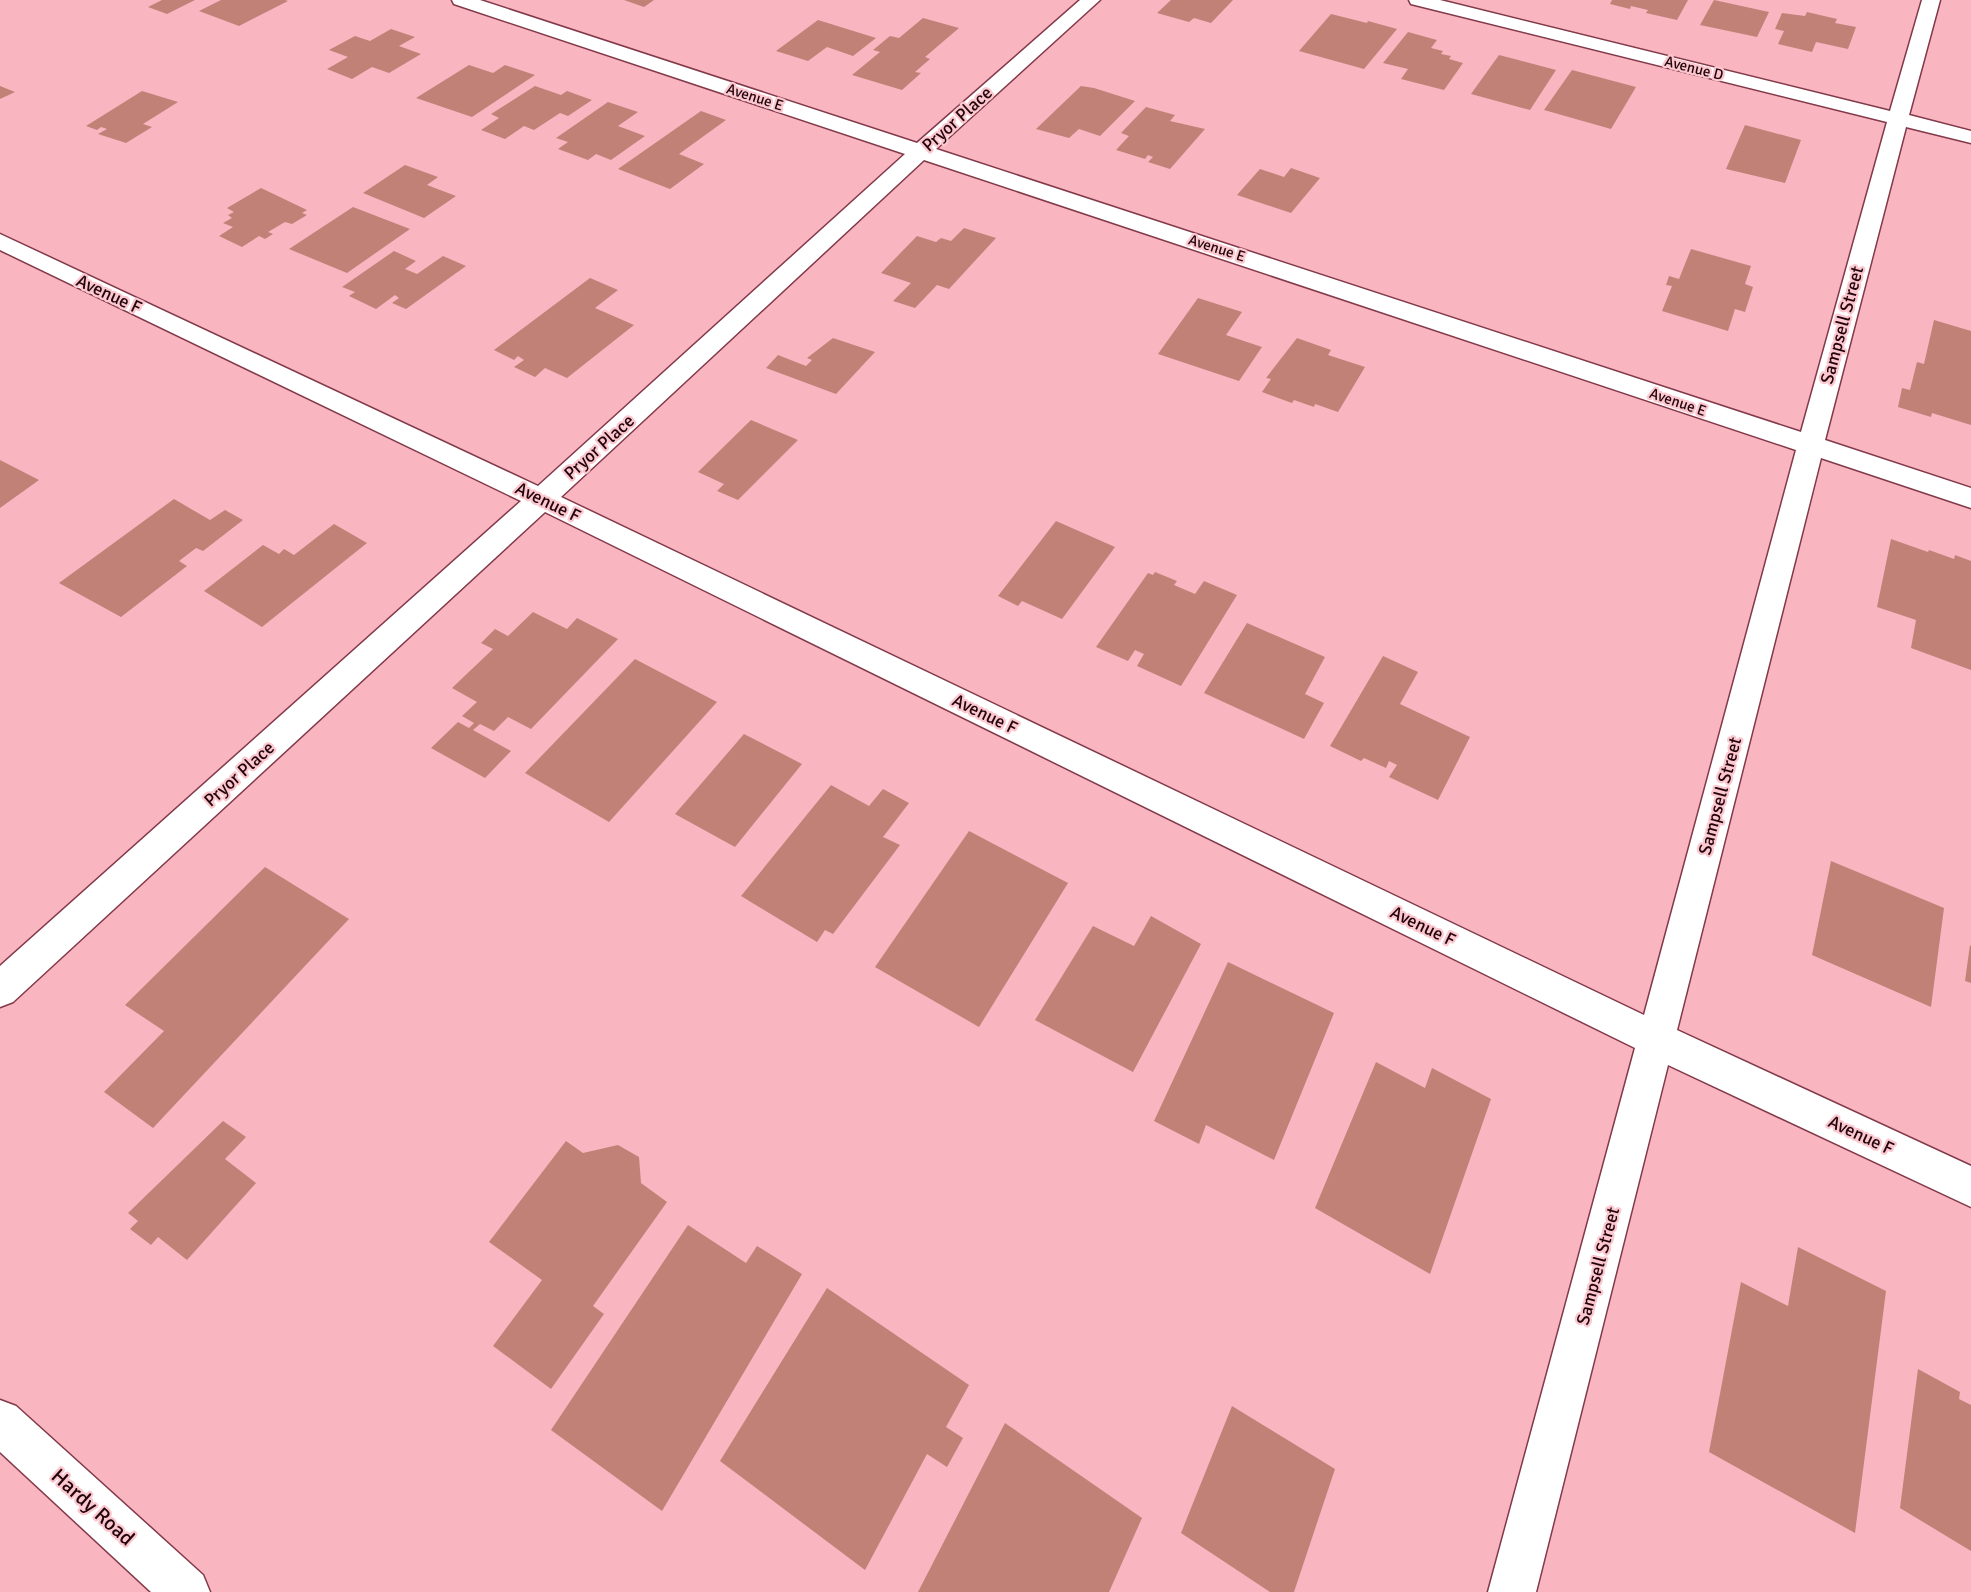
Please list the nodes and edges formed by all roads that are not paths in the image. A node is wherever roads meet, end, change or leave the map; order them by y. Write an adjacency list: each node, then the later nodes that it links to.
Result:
1 (462, 0): 7 (street, Avenue E)
2 (1091, 0): 7 (street, Pryor Place)
3 (1418, 0): 5 (street, Avenue D)
4 (1931, 0): 5 (street, Sampsell Street)
5 (1899, 119): 6 (street, Avenue D); 9 (street, Sampsell Street)
6 (1971, 137)
7 (921, 151): 9 (street, Avenue E); 11 (street, Pryor Place)
8 (0, 242): 11 (street, Avenue F)
9 (1811, 446): 10 (street, Avenue E); 13 (street, Sampsell Street)
10 (1971, 498)
11 (542, 499): 12 (street, Pryor Place); 13 (street, Avenue F)
12 (0, 990)
13 (1657, 1040): 14 (street, Avenue F); 17 (street, Sampsell Street)
14 (1971, 1187)
15 (0, 1422): 16 (street, Hardy Road)
16 (186, 1592)
17 (1512, 1592)

